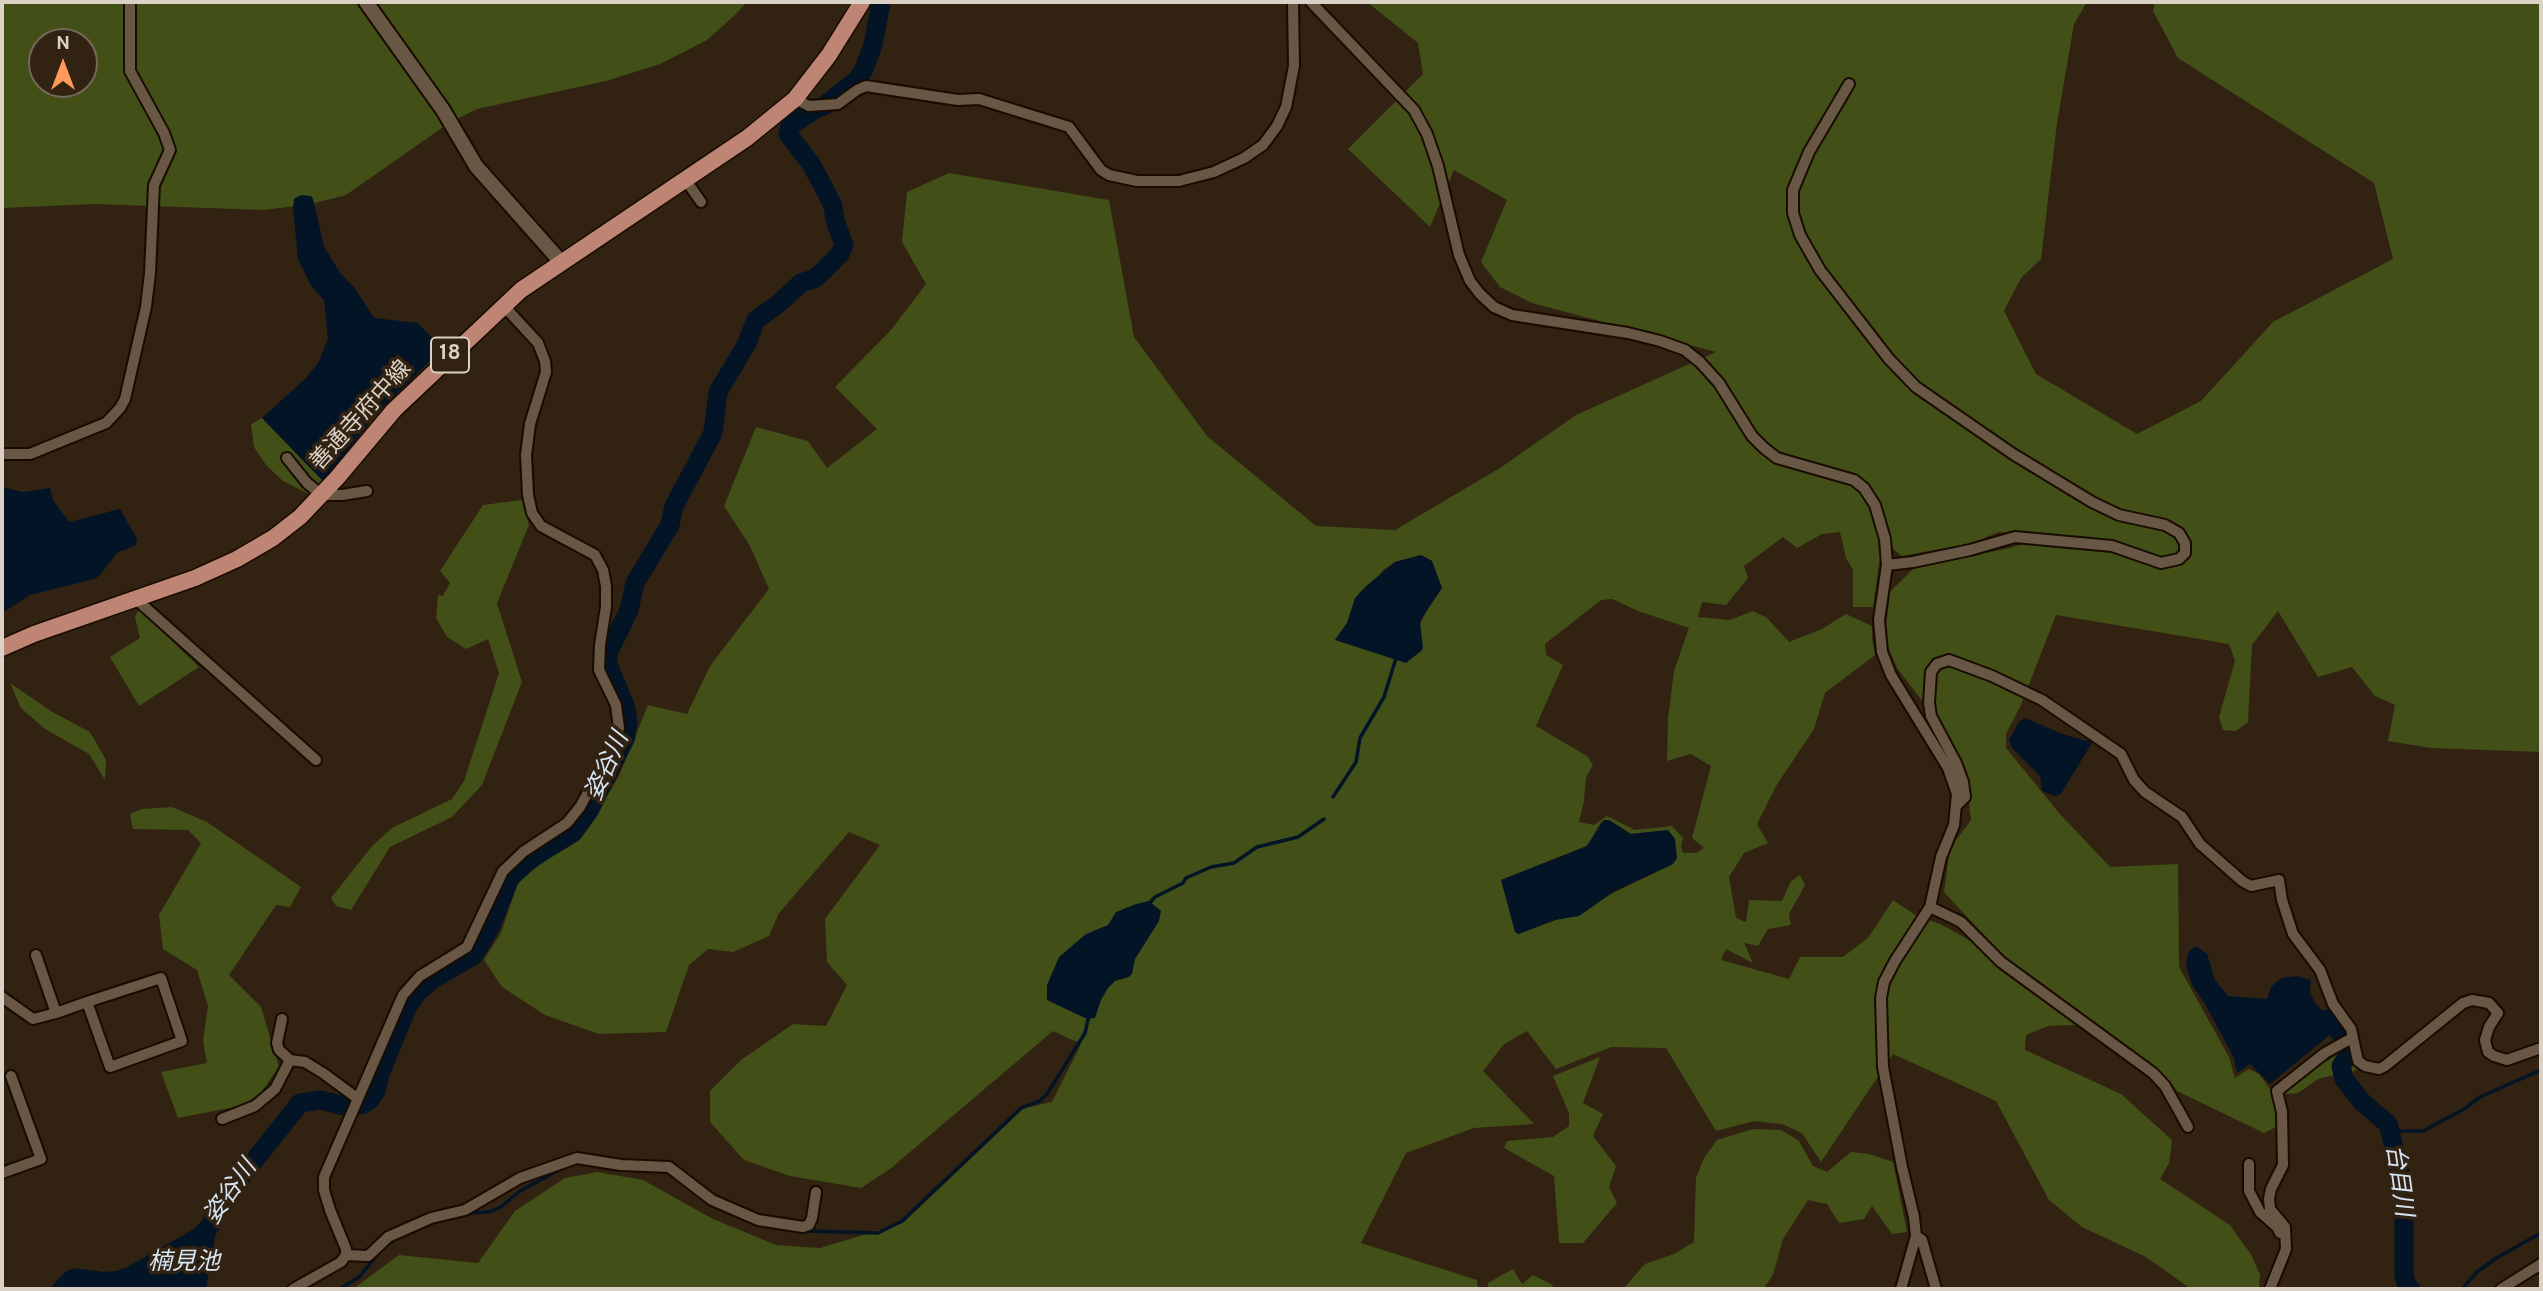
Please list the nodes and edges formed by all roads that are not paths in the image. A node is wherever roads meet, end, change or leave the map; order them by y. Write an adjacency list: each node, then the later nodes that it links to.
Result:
1 (130, 2): 12 (street)
2 (366, 2): 10 (street)
3 (862, 2): 7 (main road, 善通寺府中線 / 18)
4 (1293, 2): 7 (street)
5 (1311, 2): 16 (street)
6 (1849, 84): 16 (street)
7 (794, 99): 8 (main road, 善通寺府中線 / 18)
8 (685, 179): 9 (street); 10 (main road, 善通寺府中線 / 18)
9 (701, 202)
10 (561, 262): 11 (main road, 善通寺府中線 / 18)
11 (503, 305): 15 (main road, 善通寺府中線 / 18); 31 (street)
12 (2, 454)
13 (287, 458): 15 (street)
14 (367, 491): 15 (street)
15 (322, 495): 17 (main road, 善通寺府中線 / 18)
16 (1887, 565): 20 (street)
17 (137, 600): 18 (main road, 善通寺府中線 / 18); 19 (street)
18 (2, 648)
19 (316, 760)
20 (1957, 805): 21 (street); 27 (street)
21 (1930, 907): 33 (street); 37 (street)
22 (36, 955): 25 (street)
23 (2, 997): 25 (street)
24 (88, 1002): 24 (street); 25 (street)
25 (56, 1013)
26 (282, 1019): 29 (street)
27 (2352, 1038): 28 (street); 39 (street)
28 (2541, 1048)
29 (290, 1060): 31 (street); 32 (street)
30 (11, 1076): 35 (street)
31 (356, 1099): 38 (street)
32 (222, 1119)
33 (2188, 1127)
34 (2249, 1164): 39 (street)
35 (2, 1173)
36 (816, 1192): 38 (street)
37 (1916, 1236): 42 (street); 43 (street)
38 (346, 1255): 41 (street)
39 (2282, 1263): 44 (street)
40 (2541, 1264): 45 (street)
41 (293, 1289)
42 (1900, 1289)
43 (1936, 1289)
44 (2270, 1289)
45 (2501, 1289)

